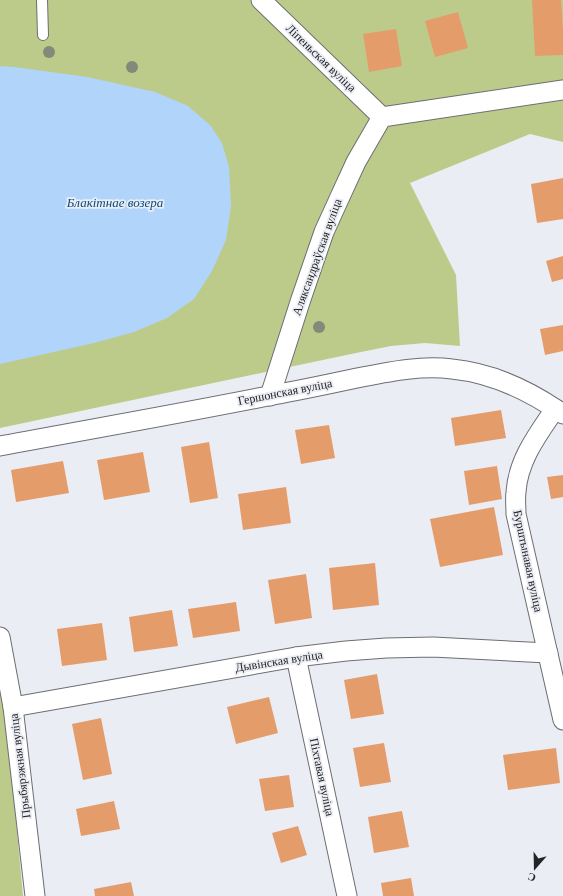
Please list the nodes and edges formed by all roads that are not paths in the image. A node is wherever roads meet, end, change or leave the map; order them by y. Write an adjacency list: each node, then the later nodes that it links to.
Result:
1 (42, 0): 3 (lane)
2 (261, 0): 5 (street, Ліпеньская вуліца)
3 (43, 35)
4 (563, 90): 5 (street)
5 (382, 116): 6 (street, Аляксандраўская вуліца)
6 (270, 396): 7 (street, Гершонская вуліца); 8 (street, Гершонская вуліца)
7 (559, 412): 10 (street, Бурштынавая вуліца)
8 (0, 446)
9 (0, 637): 12 (street, Прыбярэжная вуліца)
10 (548, 653): 11 (street, Дывінская вуліца); 13 (street, Бурштынавая вуліца)
11 (296, 657): 12 (street, Дывінская вуліца); 15 (street, Піхтавая вуліца)
12 (13, 707): 14 (street, Прыбярэжная вуліца)
13 (563, 720)
14 (35, 896)
15 (347, 896)

